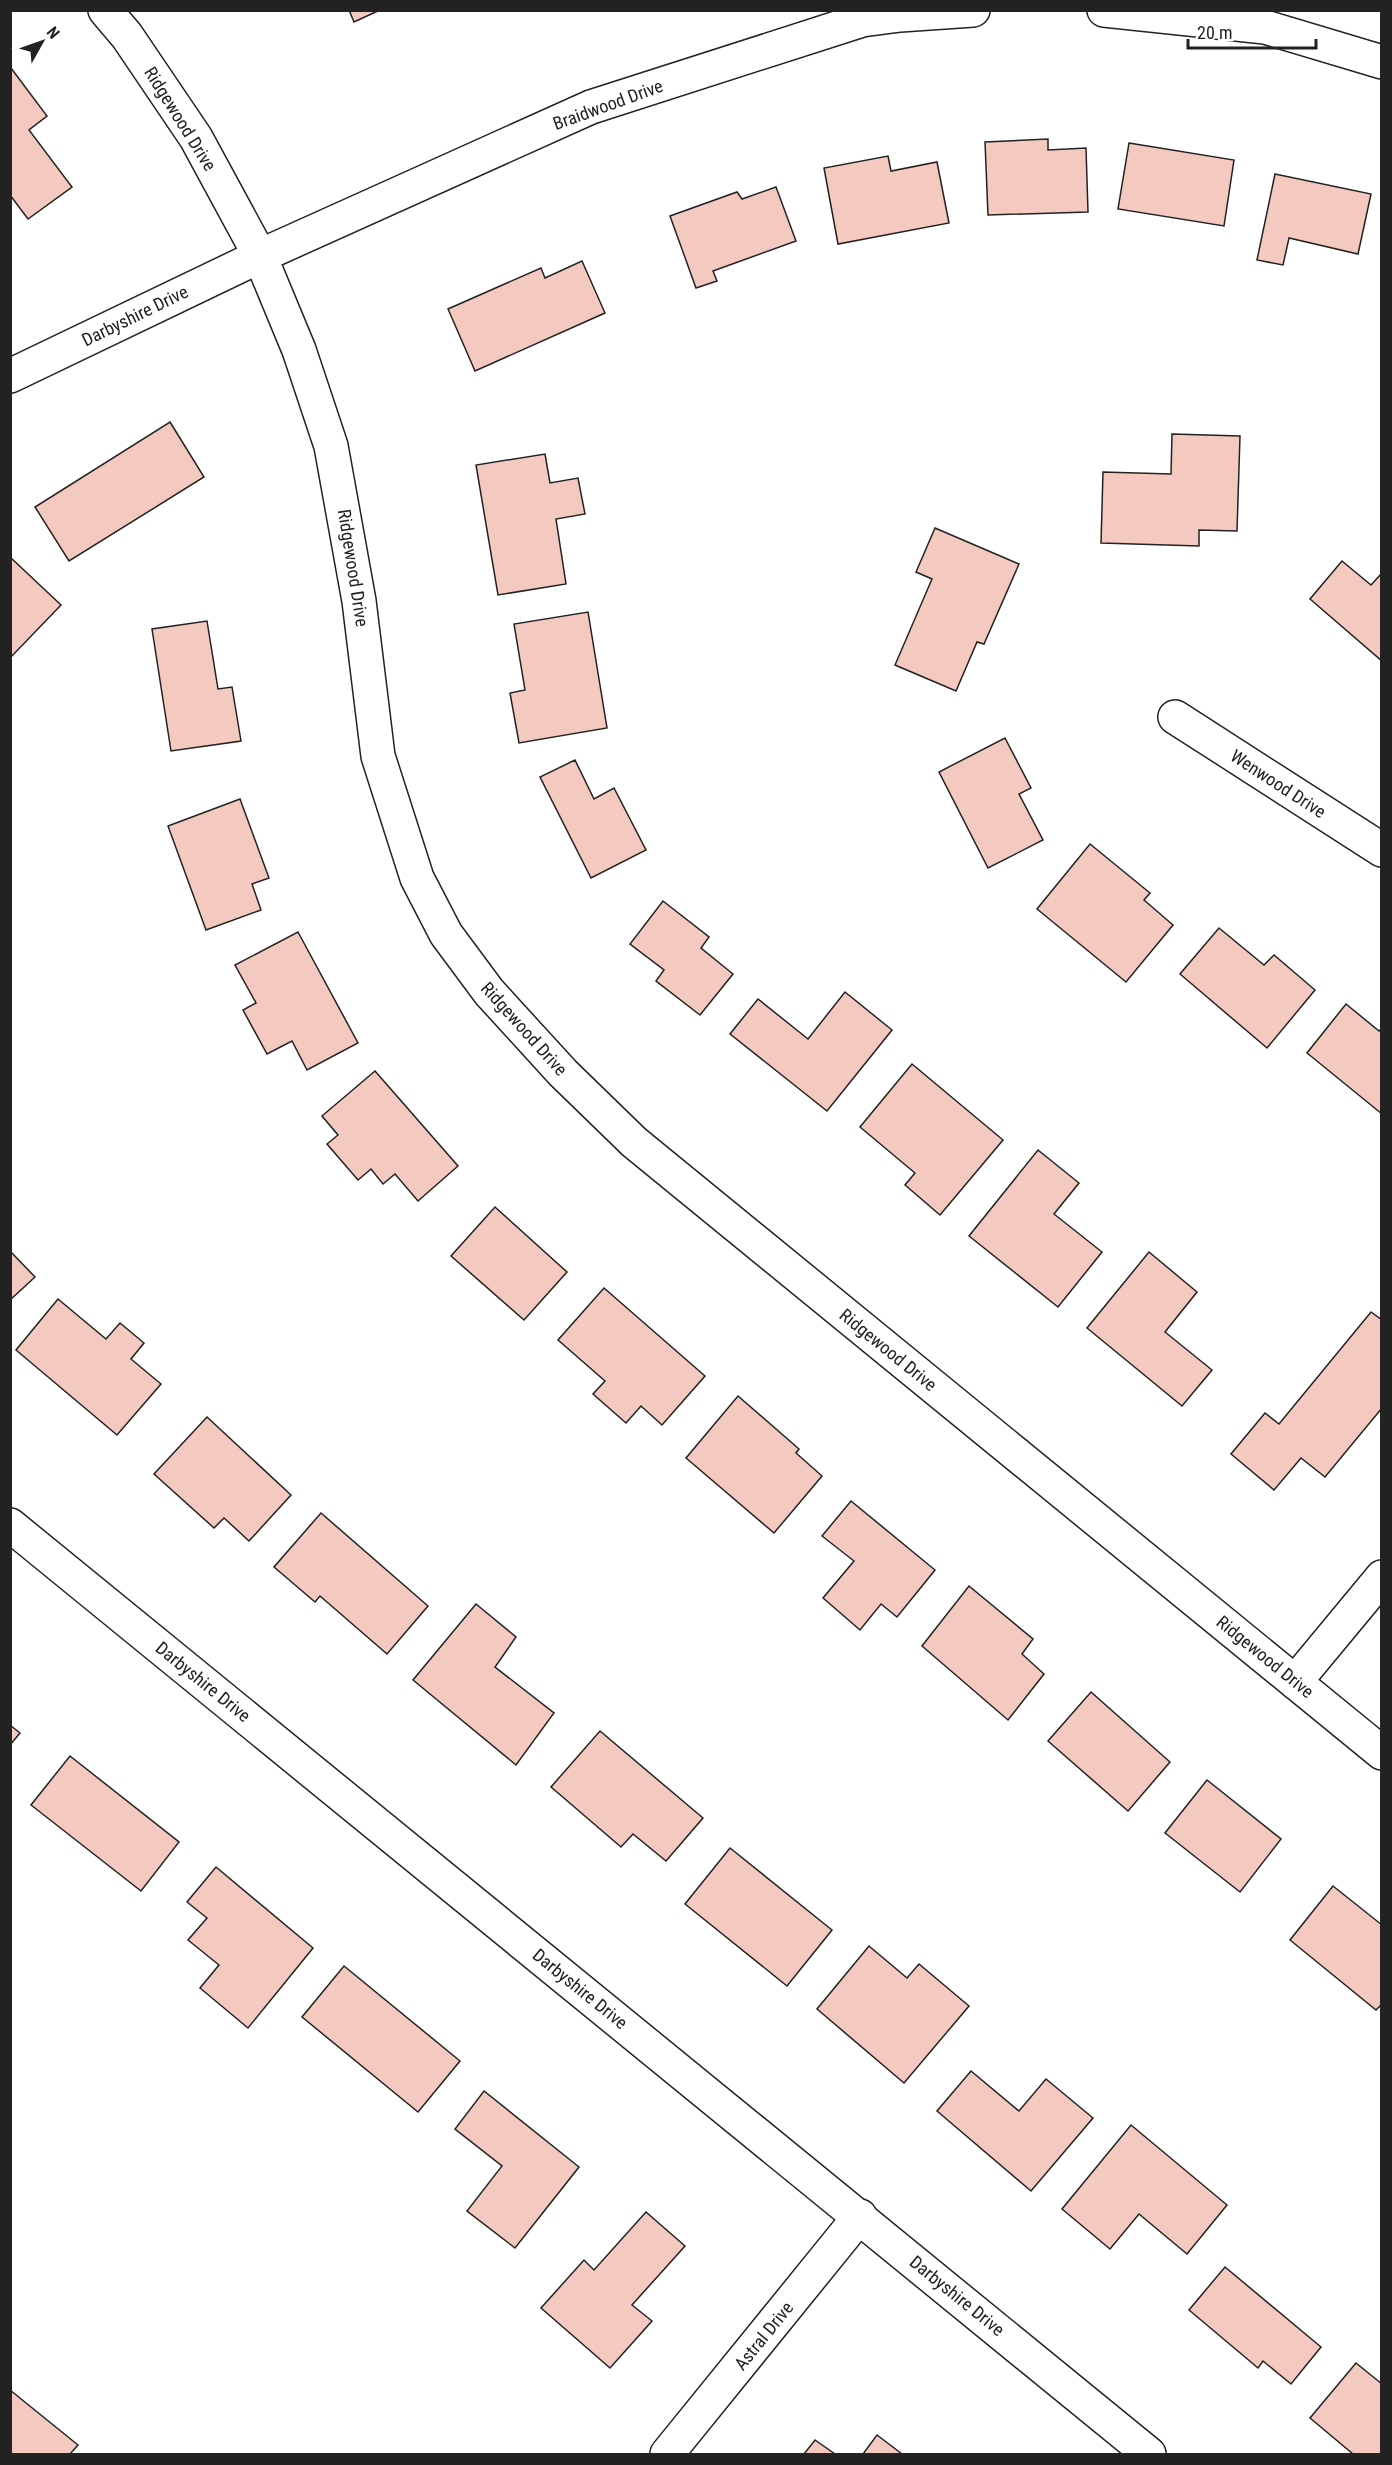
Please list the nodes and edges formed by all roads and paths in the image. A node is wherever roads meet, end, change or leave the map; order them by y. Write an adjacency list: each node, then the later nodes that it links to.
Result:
1 (105, 10): 6 (street, Ridgewood Drive)
2 (973, 10): 4 (street, Braidwood Drive)
3 (1104, 10): 5 (street)
4 (934, 11): 6 (street, Braidwood Drive)
5 (1382, 62)
6 (260, 256): 7 (street, Darbyshire Drive); 12 (street, Ridgewood Drive)
7 (10, 376)
8 (1174, 717): 9 (street, Wenwood Drive)
9 (1382, 850)
10 (10, 1525): 14 (street, Darbyshire Drive)
11 (1382, 1577): 12 (street)
12 (1295, 1682): 13 (street, Ridgewood Drive)
13 (1382, 1753)
14 (860, 2216): 15 (street, Astral Drive); 16 (street, Darbyshire Drive)
15 (667, 2454)
16 (1149, 2454)

